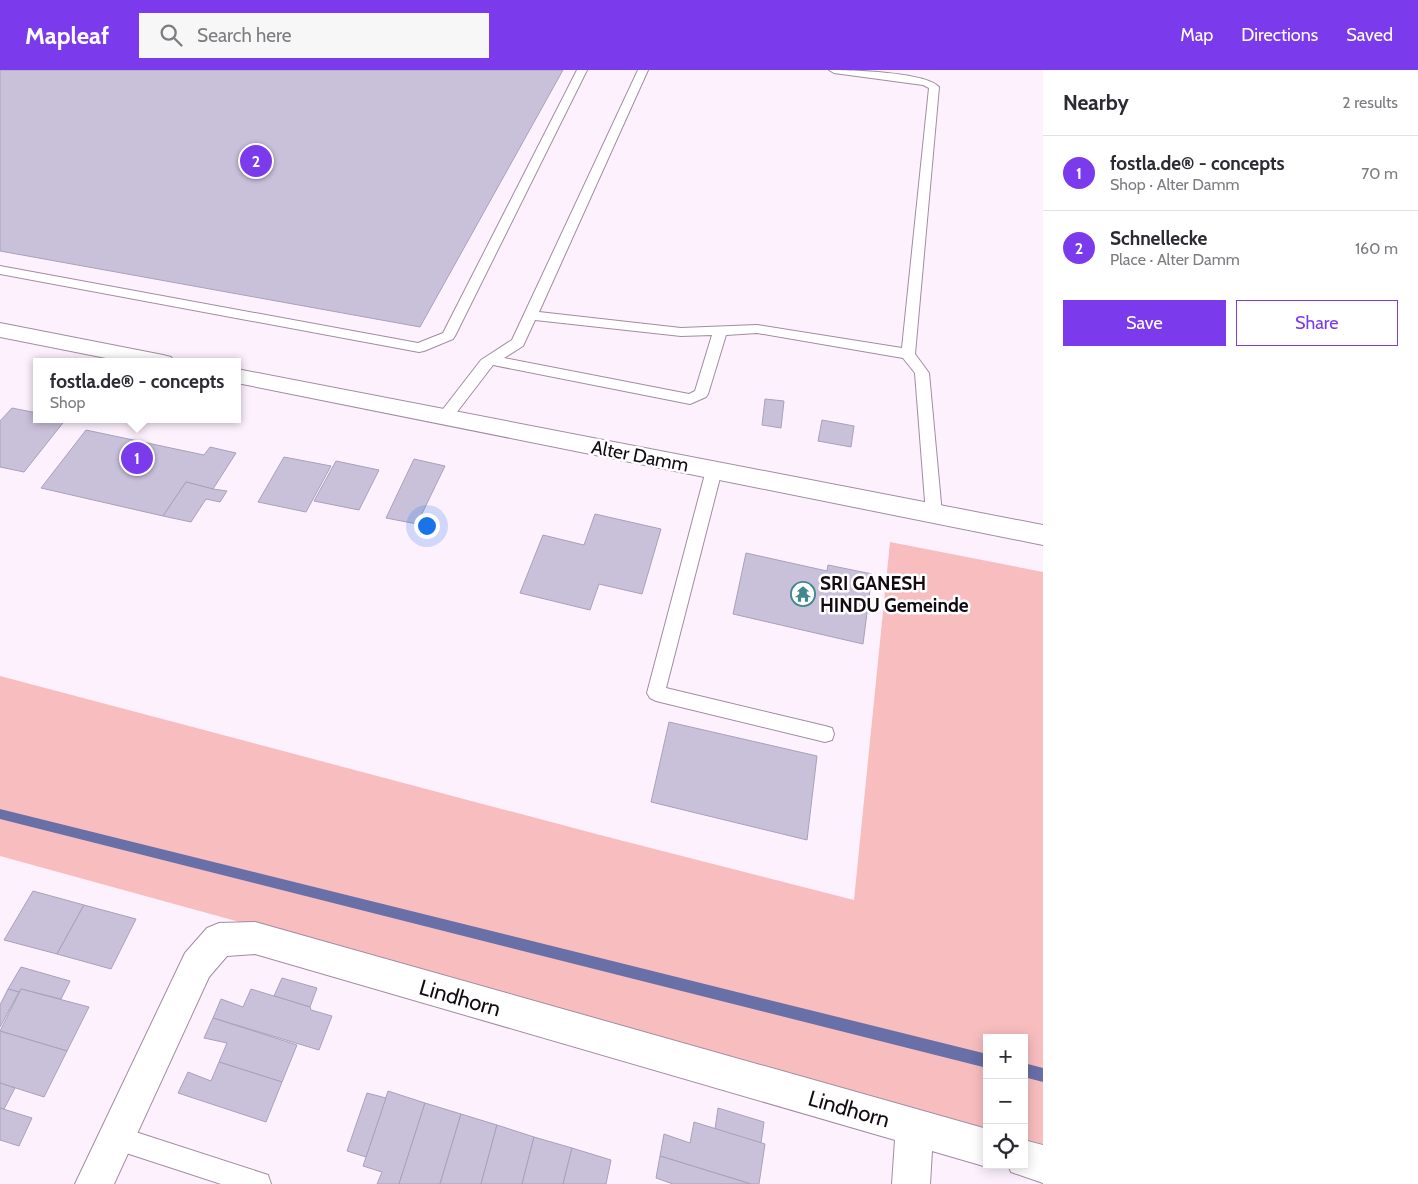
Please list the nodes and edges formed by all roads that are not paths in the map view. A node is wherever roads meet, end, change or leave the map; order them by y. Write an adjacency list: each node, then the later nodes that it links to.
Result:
1 (582, 70): 4 (lane)
2 (643, 70): 5 (lane)
3 (834, 70): 8 (lane)
4 (0, 270)
5 (531, 315): 7 (lane); 10 (lane)
6 (0, 330): 9 (street)
7 (720, 330): 8 (lane); 10 (lane)
8 (908, 354): 14 (lane)
9 (143, 358)
10 (491, 360): 12 (lane)
11 (241, 377): 12 (street, Alter Damm)
12 (445, 417): 13 (street, Alter Damm)
13 (714, 470): 14 (street, Alter Damm); 16 (lane)
14 (934, 514): 15 (street, Alter Damm)
15 (1043, 535)
16 (825, 734)
17 (914, 1128): 18 (street, Lindhorn); 19 (street, Lindhorn); 24 (street)
18 (117, 1138): 22 (street, Lindhorn); 23 (lane)
19 (983, 1147)
20 (1028, 1160): 21 (street)
21 (1043, 1164)
22 (94, 1184)
23 (259, 1184)
24 (911, 1184)

